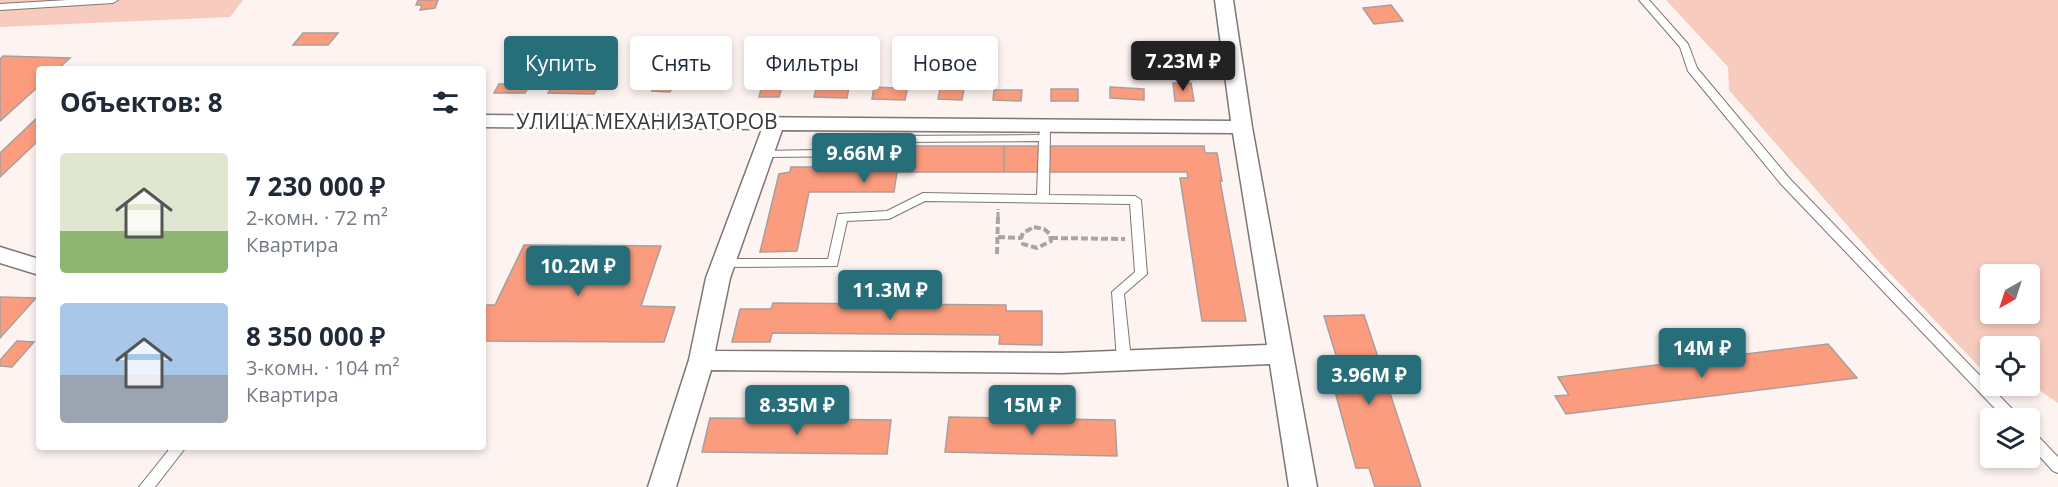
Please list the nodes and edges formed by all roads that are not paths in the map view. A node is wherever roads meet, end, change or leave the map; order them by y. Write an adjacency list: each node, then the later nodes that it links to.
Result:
1 (113, 0): 4 (lane)
2 (1224, 0): 7 (street)
3 (1644, 0): 17 (lane)
4 (0, 8)
5 (486, 120): 6 (street, УЛИЦА МЕХАНИЗАТОРОВ)
6 (775, 122): 8 (street, УЛИЦА МЕХАНИЗАТОРОВ); 9 (street)
7 (1242, 127): 8 (street, УЛИЦА МЕХАНИЗАТОРОВ); 14 (street)
8 (1045, 132): 9 (lane); 10 (lane)
9 (764, 153): 12 (street)
10 (1043, 199): 12 (lane); 16 (lane)
11 (0, 255): 13 (street)
12 (723, 263): 15 (street)
13 (36, 266)
14 (1280, 354): 16 (street); 23 (street)
15 (701, 360): 16 (street); 22 (street)
16 (1124, 360)
17 (2002, 408)
18 (2040, 448): 20 (lane)
19 (177, 450): 21 (lane)
20 (2058, 467)
21 (146, 487)
22 (662, 487)
23 (1304, 487)

